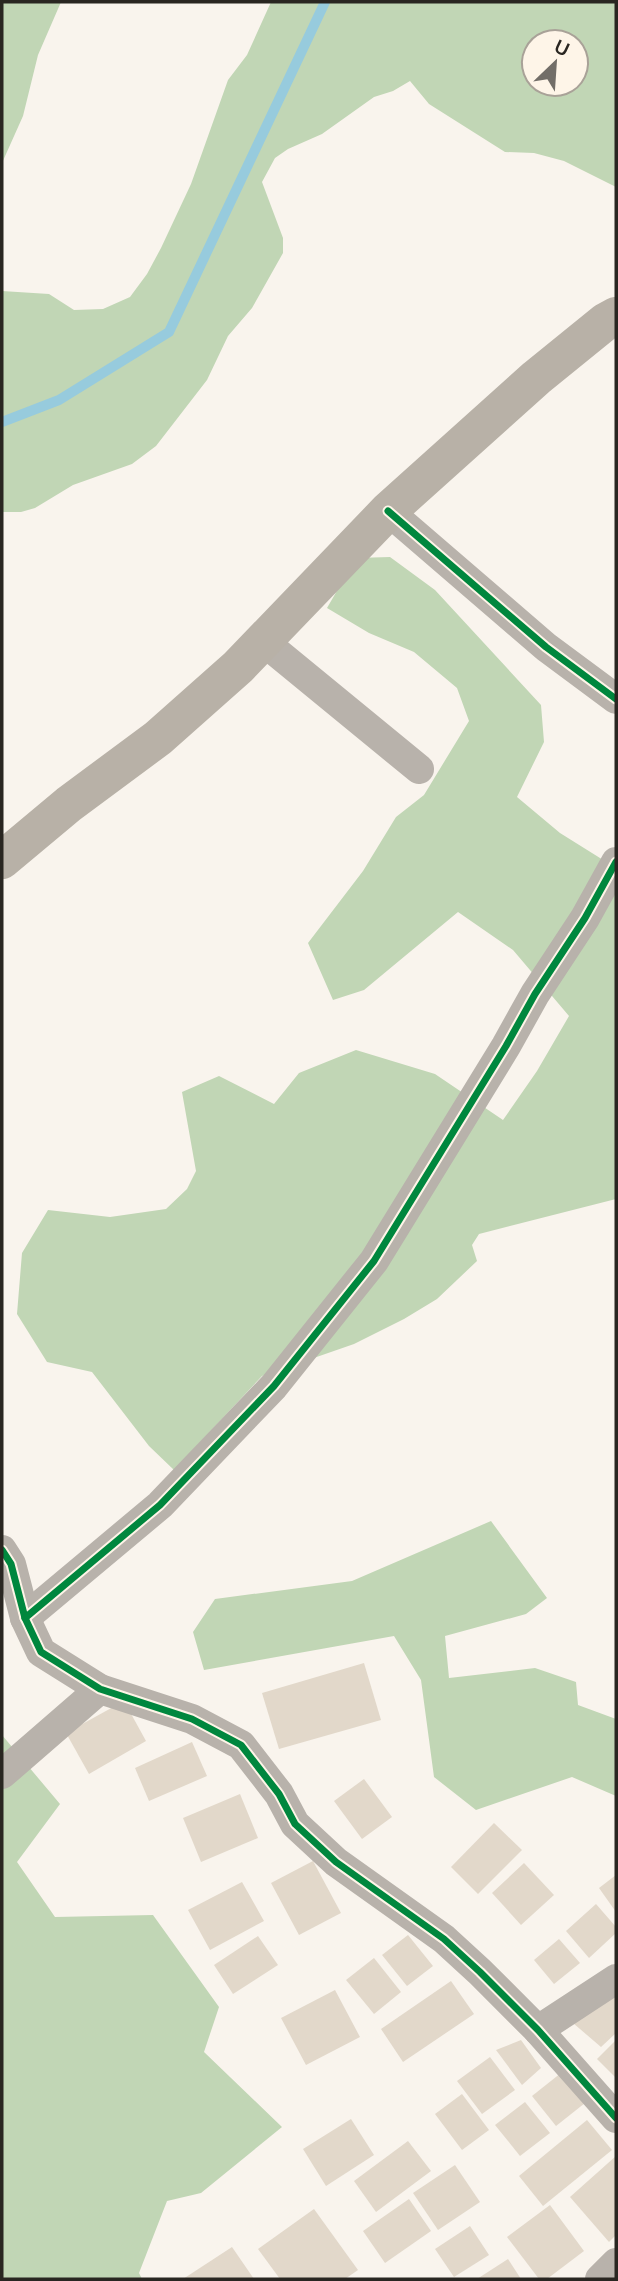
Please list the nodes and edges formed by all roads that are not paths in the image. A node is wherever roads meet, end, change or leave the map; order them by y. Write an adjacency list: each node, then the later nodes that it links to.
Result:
1 (616, 316): 2 (main road)
2 (388, 511): 3 (main road); 4 (street)
3 (263, 641): 5 (street); 6 (main road)
4 (616, 699)
5 (419, 769)
6 (2, 860)
7 (616, 862): 9 (street)
8 (2, 1550): 9 (street)
9 (25, 1618): 10 (street)
10 (100, 1689): 11 (street); 13 (street)
11 (2, 1774)
12 (616, 1979): 13 (street)
13 (538, 2030): 14 (street)
14 (616, 2118)
15 (616, 2263): 16 (street)
16 (600, 2279)

